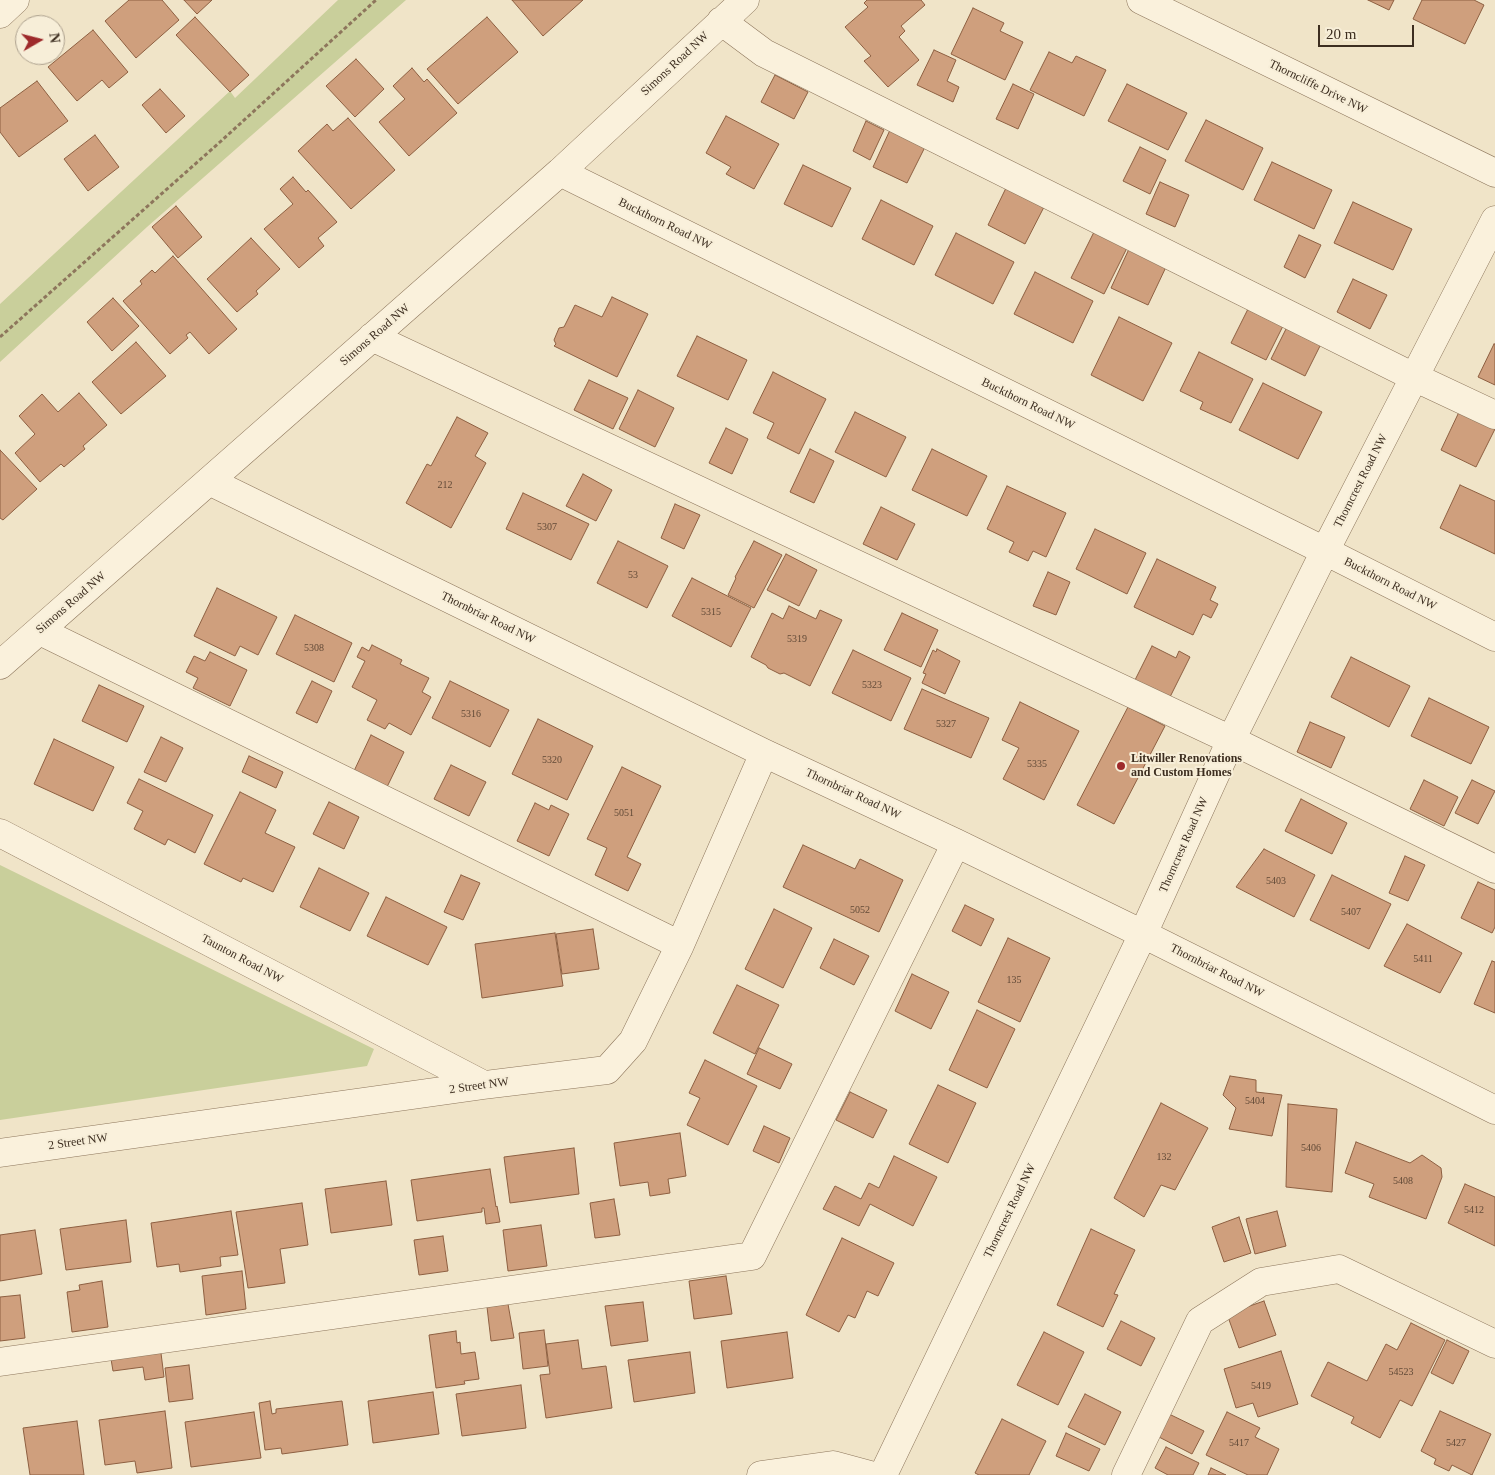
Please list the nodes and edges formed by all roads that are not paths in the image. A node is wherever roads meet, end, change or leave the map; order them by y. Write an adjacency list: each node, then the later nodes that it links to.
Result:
1 (16, 0): 4 (street)
2 (745, 0): 5 (street, Simons Road NW)
3 (1141, 0): 7 (street, Thorncliffe Drive NW)
4 (0, 14)
5 (721, 21): 6 (street, Simons Road NW); 10 (street)
6 (560, 172): 9 (street, Simons Road NW); 13 (street, Buckthorn Road NW)
7 (1495, 173)
8 (1495, 220): 10 (street, Thorncrest Road NW)
9 (372, 337): 12 (street, Simons Road NW); 17 (street)
10 (1414, 377): 11 (street); 13 (street, Thorncrest Road NW)
11 (1495, 415)
12 (210, 481): 14 (street, Simons Road NW); 18 (street, Thornbriar Road NW)
13 (1325, 551): 15 (street, Buckthorn Road NW); 17 (street, Thorncrest Road NW)
14 (40, 631): 16 (street, Simons Road NW); 23 (street)
15 (1495, 637)
16 (0, 665)
17 (1231, 740): 21 (street); 22 (street, Thorncrest Road NW)
18 (764, 753): 20 (street, Thornbriar Road NW); 23 (street, 2 Street NW)
19 (0, 833): 24 (street, Taunton Road NW)
20 (956, 843): 22 (street, Thornbriar Road NW); 28 (street)
21 (1495, 868)
22 (1143, 934): 25 (street, Thornbriar Road NW); 31 (street, Thorncrest Road NW)
23 (680, 945): 24 (street, 2 Street NW)
24 (484, 1085): 26 (street, 2 Street NW)
25 (1495, 1110)
26 (0, 1153)
27 (1495, 1344): 32 (street)
28 (0, 1362)
29 (761, 1475): 30 (street)
30 (870, 1475)
31 (883, 1475)
32 (1126, 1475)

